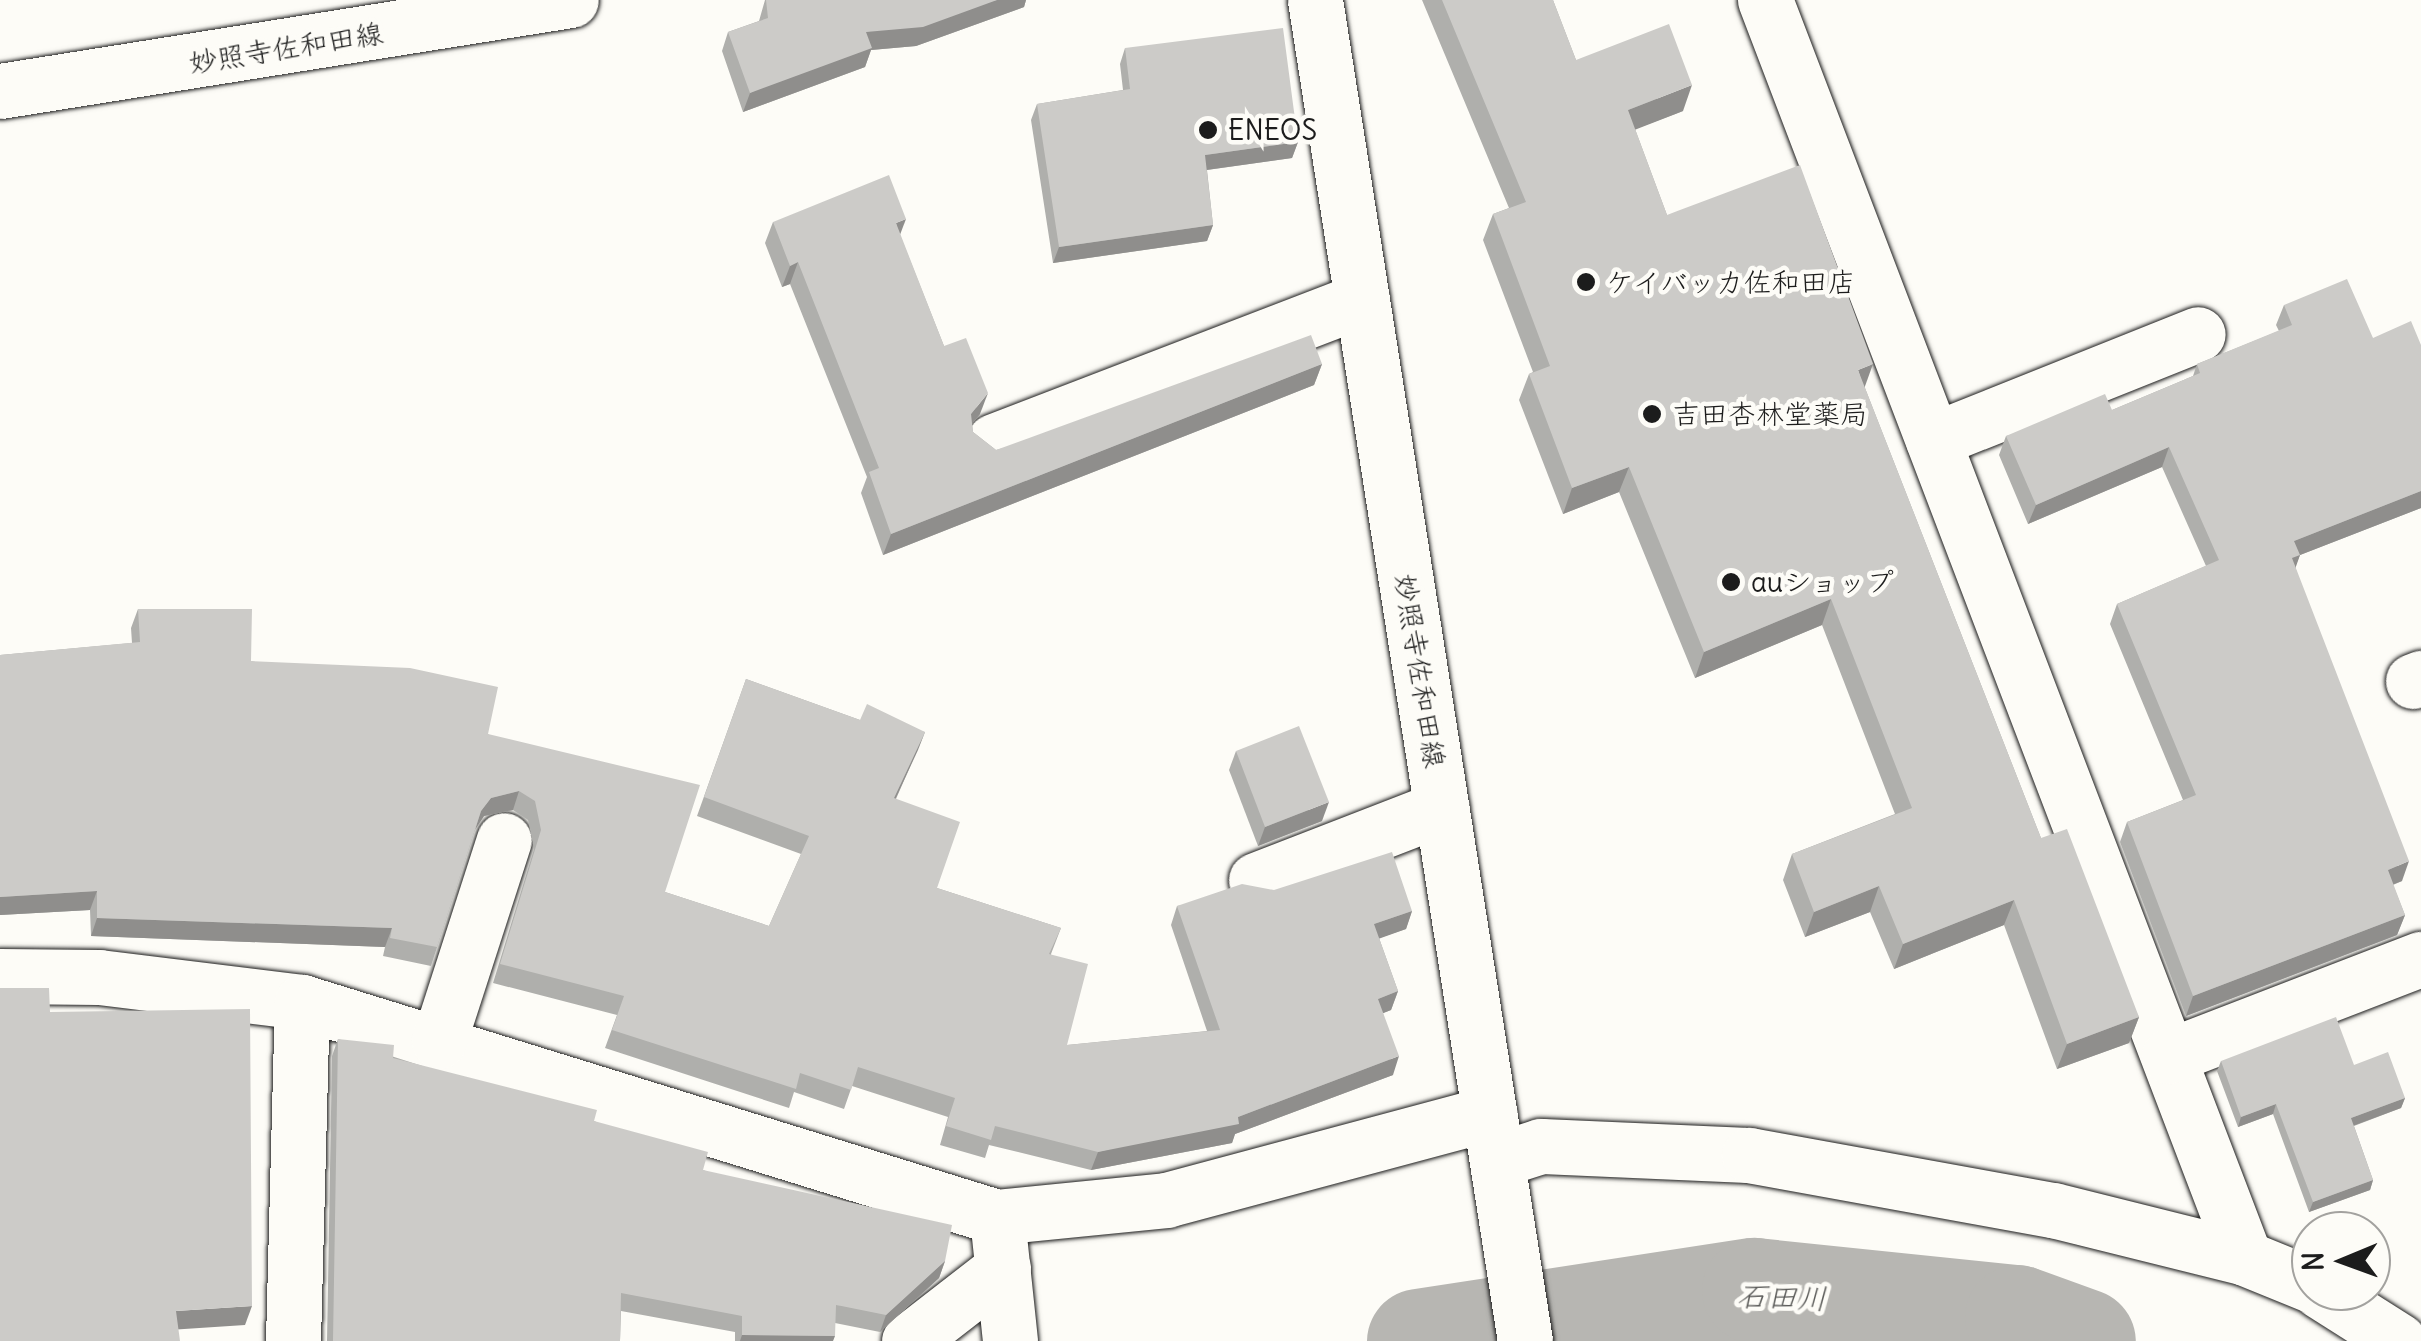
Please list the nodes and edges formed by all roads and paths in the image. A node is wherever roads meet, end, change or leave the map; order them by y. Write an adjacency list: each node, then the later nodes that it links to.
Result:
1 (571, 0): 4 (street, 妙照寺佐和田線)
2 (1315, 0): 5 (street, 妙照寺佐和田線)
3 (1765, 0): 7 (street)
4 (0, 91)
5 (1362, 300): 8 (street); 9 (street, 妙照寺佐和田線)
6 (2198, 334): 7 (street)
7 (1933, 440): 16 (street)
8 (994, 441)
9 (1442, 808): 11 (street); 17 (street, 妙照寺佐和田線)
10 (504, 840): 15 (street)
11 (1256, 880)
12 (2421, 959): 16 (street)
13 (0, 976): 14 (street)
14 (302, 1002): 15 (street); 22 (street)
15 (438, 1041): 20 (street)
16 (2169, 1056): 18 (street)
17 (1496, 1153): 18 (street); 20 (street); 24 (street, 妙照寺佐和田線)
18 (2245, 1258): 19 (street)
19 (2291, 1277)
20 (1004, 1286): 23 (street)
21 (2352, 1311): 25 (street)
22 (293, 1341)
23 (908, 1341)
24 (1525, 1341)
25 (2400, 1341)

